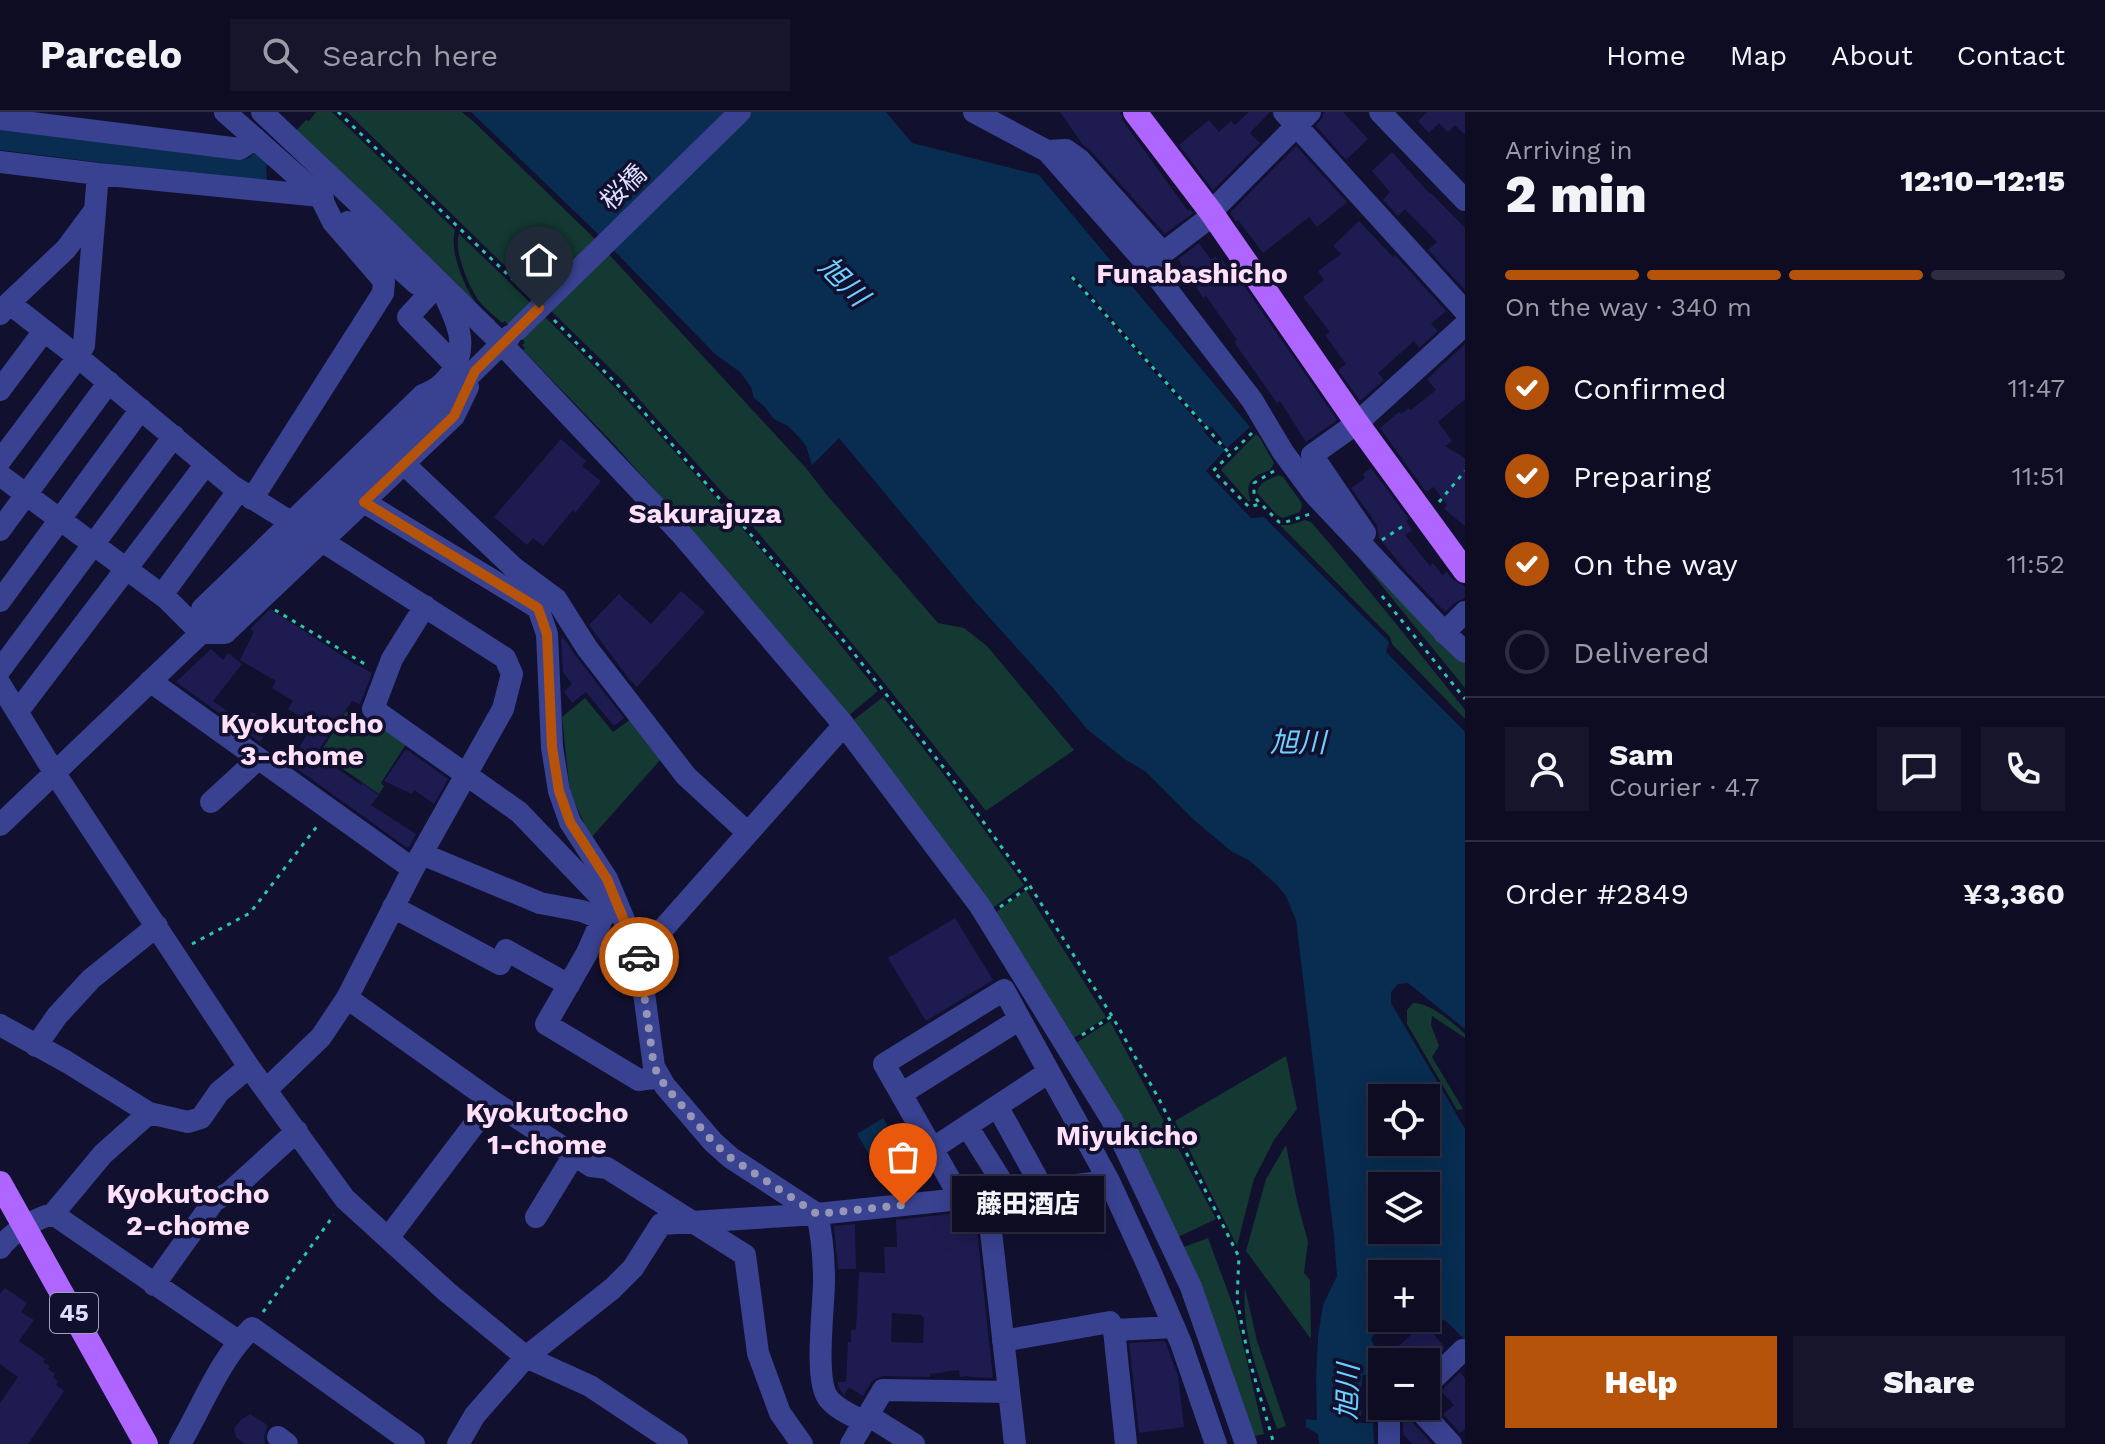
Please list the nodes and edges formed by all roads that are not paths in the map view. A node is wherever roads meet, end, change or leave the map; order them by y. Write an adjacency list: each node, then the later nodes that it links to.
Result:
1 (225, 112): 9 (street)
2 (262, 112): 17 (street)
3 (740, 112): 22 (street, 桜橋, bridge)
4 (974, 112): 10 (street)
5 (1135, 112): 16 (main road)
6 (1380, 112): 14 (street)
7 (1297, 116): 16 (street); 19 (street)
8 (0, 119): 9 (street)
9 (255, 138): 13 (street)
10 (1047, 151): 16 (street); 43 (street)
11 (0, 162): 12 (street)
12 (98, 174): 13 (street); 15 (street)
13 (320, 196): 17 (street); 36 (street)
14 (1465, 200)
15 (95, 209): 18 (street); 23 (street)
16 (1212, 214): 29 (main road)
17 (439, 283): 22 (street); 24 (street); 24 (street)
18 (4, 309): 21 (street)
19 (1465, 311)
20 (1465, 325): 29 (street)
21 (44, 331): 23 (street); 26 (street)
22 (509, 337): 24 (street, 桜橋); 57 (street)
23 (78, 357): 25 (street); 31 (street)
24 (465, 369): 27 (street, 桜橋); 33 (street)
25 (109, 382): 28 (street); 35 (street)
26 (0, 390)
27 (440, 396): 39 (street); 50 (street)
28 (141, 409): 30 (street); 38 (street)
29 (1357, 423): 43 (street); 45 (main road)
30 (174, 436): 32 (street); 42 (street)
31 (0, 461)
32 (206, 464): 36 (street); 44 (street)
33 (404, 464): 37 (street); 63 (street)
34 (0, 475): 35 (street)
35 (26, 494): 38 (street); 40 (street)
36 (245, 494): 39 (street); 46 (street)
37 (364, 502): 41 (street); 66 (street)
38 (60, 519): 42 (street); 47 (street)
39 (292, 523): 50 (street)
40 (0, 530)
41 (322, 541): 48 (street); 50 (street)
42 (94, 544): 44 (street); 53 (street)
43 (1374, 554): 51 (street)
44 (128, 569): 46 (street); 56 (street)
45 (1465, 571)
46 (162, 595): 50 (street)
47 (0, 601)
48 (425, 606): 60 (street); 60 (street)
49 (1465, 612): 51 (street)
50 (201, 633): 54 (street)
51 (1444, 633): 52 (street)
52 (1465, 652)
53 (0, 670)
54 (150, 681): 58 (street); 59 (street)
55 (0, 684): 56 (street)
56 (18, 711): 59 (street)
57 (844, 725): 63 (street); 99 (street)
58 (258, 759): 61 (street); 64 (street)
59 (54, 772): 62 (street); 67 (street)
60 (466, 776): 64 (street); 66 (street)
61 (211, 802)
62 (0, 825)
63 (748, 833): 68 (street)
64 (417, 862): 65 (street); 66 (street)
65 (393, 907): 69 (street); 70 (street)
66 (609, 908): 68 (street); 69 (street)
67 (157, 926): 73 (street); 74 (street)
68 (639, 956): 76 (street)
69 (569, 985): 76 (street)
70 (347, 998): 77 (street); 79 (street)
71 (1020, 1019): 75 (street); 78 (street); 78 (street)
72 (0, 1025): 73 (street)
73 (36, 1046): 81 (street)
74 (249, 1067): 77 (street); 81 (street)
75 (1049, 1072): 80 (street); 86 (street)
76 (660, 1077): 92 (street)
77 (267, 1089): 83 (street)
78 (901, 1094): 84 (street)
79 (492, 1101): 85 (street); 96 (street)
80 (997, 1106): 82 (street); 88 (street)
81 (149, 1113): 91 (street)
82 (967, 1126): 84 (street); 89 (street)
83 (297, 1131): 96 (street); 98 (street)
84 (932, 1149): 90 (street)
85 (574, 1155): 93 (street); 94 (street)
86 (1109, 1181): 88 (street); 99 (street); 100 (street)
87 (0, 1183): 95 (main road, 45)
88 (1043, 1189): 89 (street)
89 (998, 1194): 90 (street); 103 (street)
90 (961, 1199): 92 (street)
91 (53, 1214): 95 (street); 98 (street)
92 (817, 1214): 94 (street); 108 (street)
93 (536, 1217)
94 (694, 1222): 105 (street); 116 (street)
95 (25, 1227): 97 (street); 111 (main road, 45)
96 (388, 1238): 105 (street)
97 (0, 1248)
98 (154, 1285): 102 (street)
99 (1191, 1287): 122 (street)
100 (1174, 1327): 101 (street); 121 (street)
101 (1114, 1330): 103 (street); 120 (street)
102 (245, 1334): 112 (street); 113 (street)
103 (1003, 1341): 107 (street)
104 (1463, 1350): 106 (street)
105 (526, 1357): 114 (street); 115 (street)
106 (1440, 1372)
107 (1009, 1392): 108 (street); 119 (street)
108 (867, 1419): 117 (street); 118 (street)
109 (1389, 1420): 123 (street)
110 (1429, 1420): 124 (street)
111 (146, 1444)
112 (180, 1444)
113 (414, 1444)
114 (458, 1444)
115 (677, 1444)
116 (802, 1444)
117 (851, 1444)
118 (914, 1444)
119 (1015, 1444)
120 (1126, 1444)
121 (1216, 1444)
122 (1246, 1444)
123 (1389, 1444)
124 (1451, 1444)

